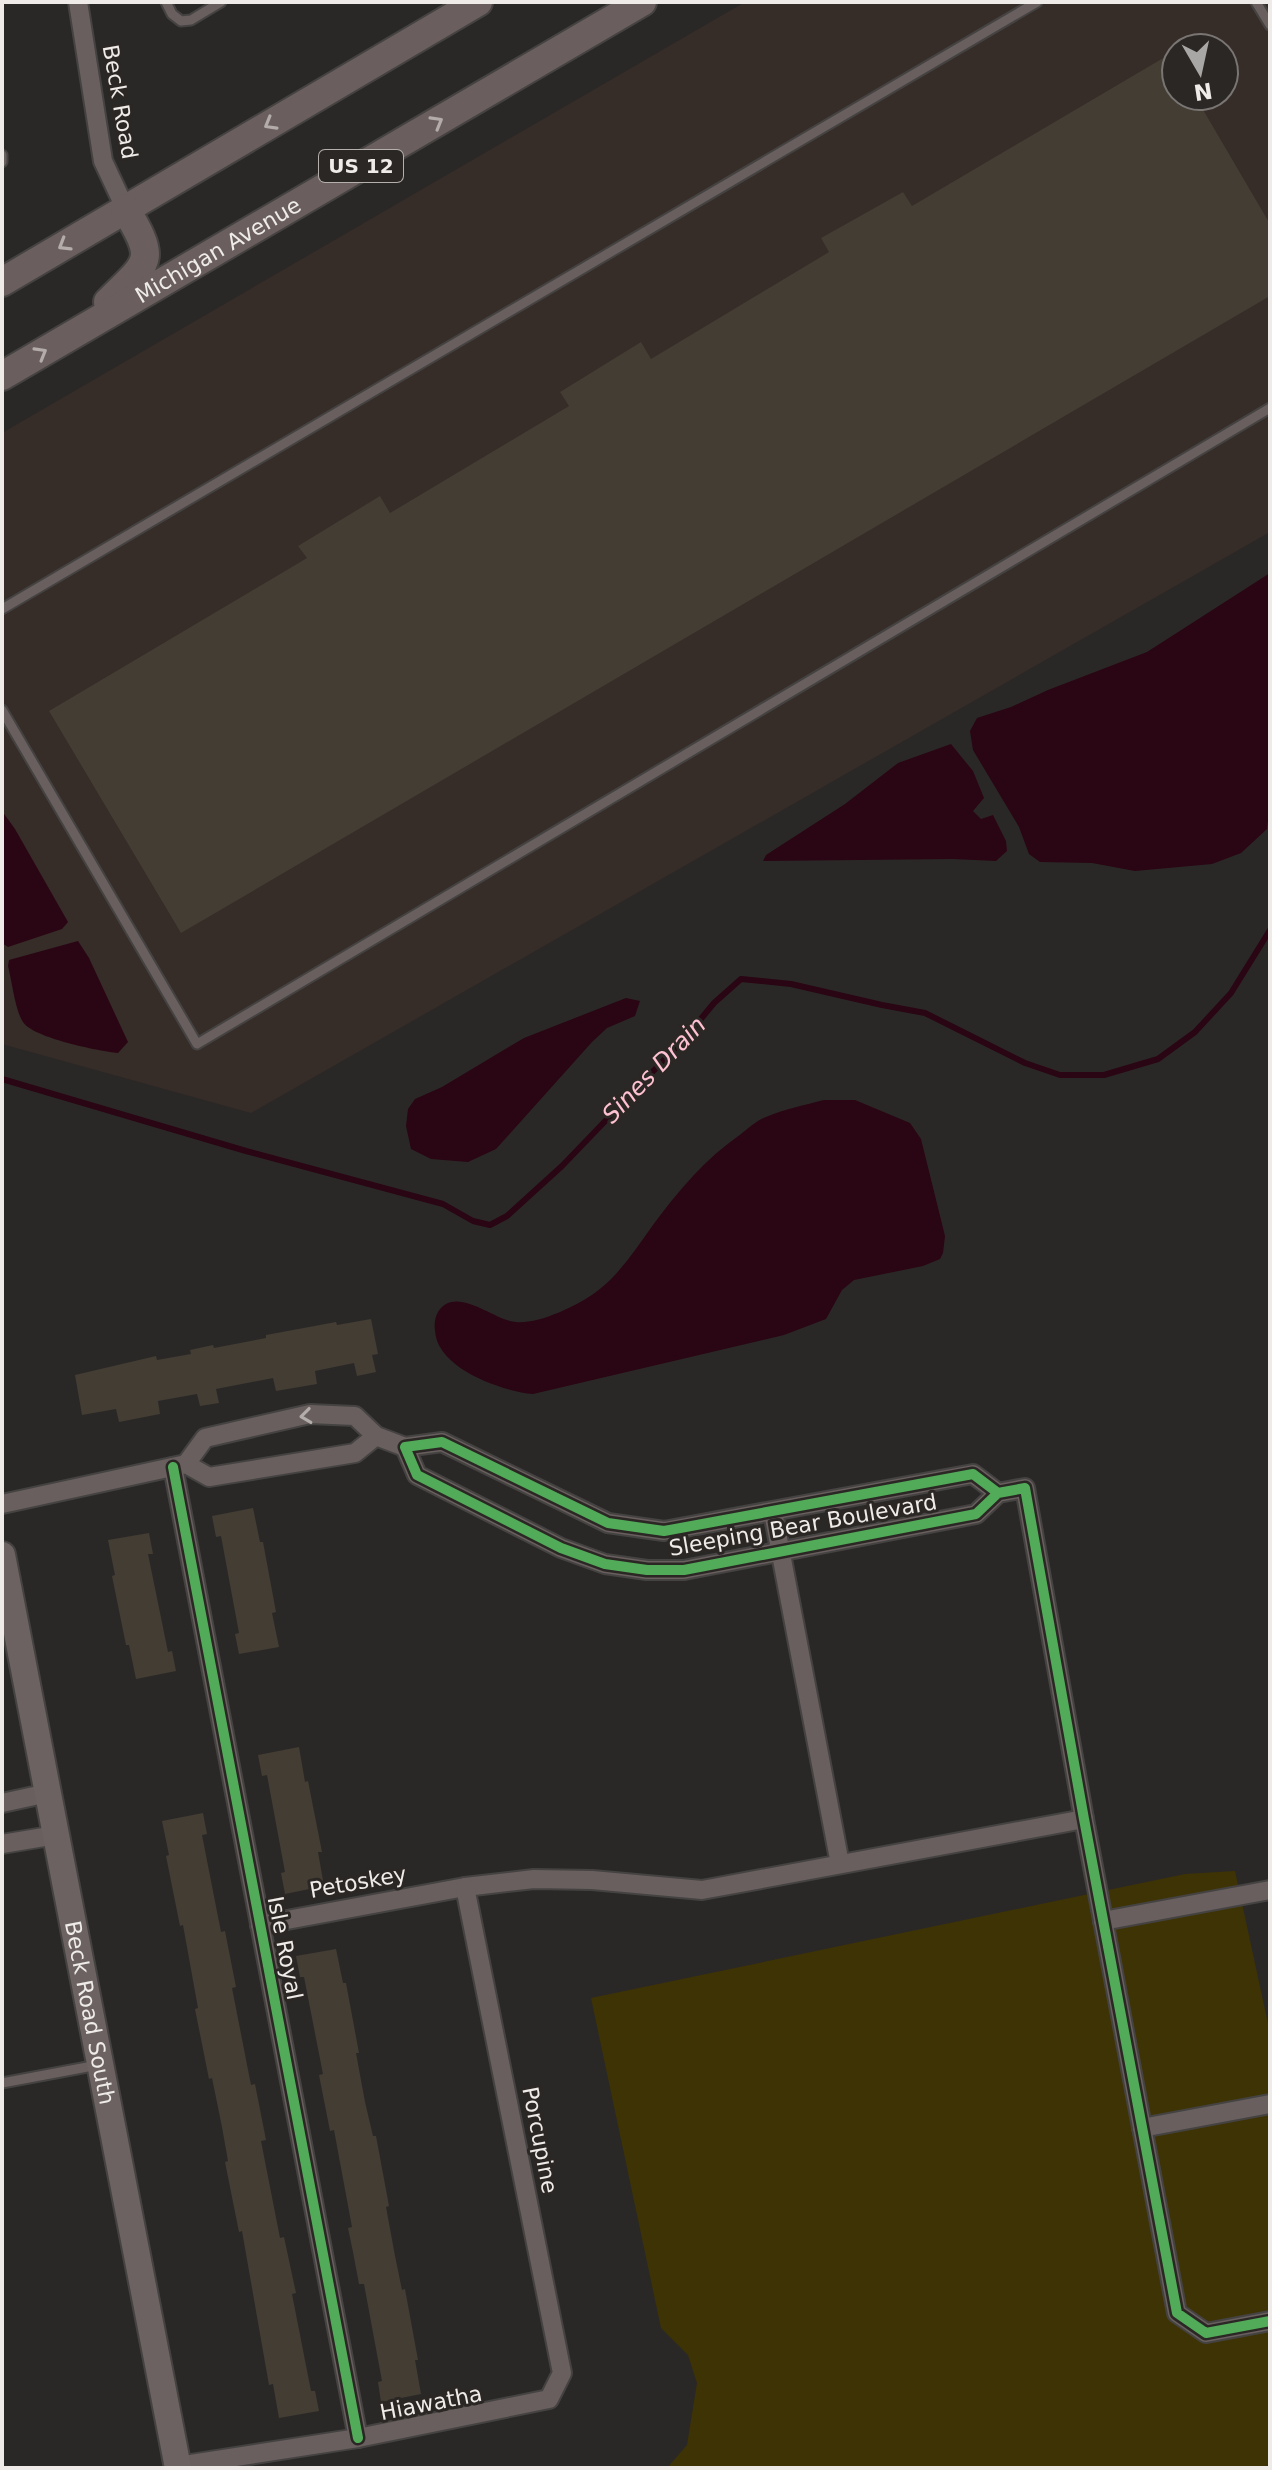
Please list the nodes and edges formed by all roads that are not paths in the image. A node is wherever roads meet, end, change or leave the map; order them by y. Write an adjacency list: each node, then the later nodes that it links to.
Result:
1 (78, 2): 13 (street, Beck Road)
2 (166, 2): 9 (lane)
3 (198, 2): 9 (lane)
4 (221, 2): 9 (lane)
5 (642, 2): 15 (main road, Michigan Avenue / US 12, one-way to 5)
6 (1037, 2): 18 (lane)
7 (1256, 2): 10 (lane)
8 (461, 9): 13 (main road, one-way to 13)
9 (196, 16)
10 (1270, 25)
11 (2, 155): 12 (lane)
12 (2, 162)
13 (125, 208): 14 (main road, one-way to 14); 15 (main road)
14 (2, 282)
15 (79, 331): 16 (main road, Michigan Avenue / US 12, one-way to 15)
16 (2, 376)
17 (1270, 408): 19 (lane)
18 (2, 609)
19 (2, 710)
20 (376, 1436): 21 (street, Sleeping Bear Boulevard); 22 (street); 22 (street, Sleeping Bear Boulevard, one-way to 22)
21 (405, 1447): 25 (street, Sleeping Bear Boulevard); 26 (street, Sleeping Bear Boulevard)
22 (180, 1465): 24 (street); 37 (street, Isle Royal)
23 (998, 1493): 25 (street, Sleeping Bear Boulevard); 26 (street, Sleeping Bear Boulevard); 30 (street, Sleeping Bear Boulevard)
24 (2, 1504)
25 (773, 1512): 26 (street)
26 (780, 1552): 33 (street)
27 (2, 1555): 28 (main road, Beck Road South)
28 (48, 1793): 29 (street); 31 (main road, Beck Road South)
29 (2, 1803)
30 (1084, 1819): 33 (street, Petoskey); 36 (street)
31 (56, 1835): 32 (street); 38 (main road, Beck Road South)
32 (2, 1844)
33 (840, 1864): 34 (street, Petoskey)
34 (465, 1887): 37 (street, Petoskey); 43 (street, Porcupine)
35 (1270, 1890): 36 (street)
36 (1103, 1921): 41 (street)
37 (260, 1925): 44 (street, Isle Royal)
38 (101, 2064): 39 (lane); 45 (main road, Beck Road South)
39 (2, 2083)
40 (1270, 2104): 41 (street)
41 (1142, 2128): 42 (street)
42 (1270, 2321)
43 (549, 2399): 44 (street, Hiawatha)
44 (358, 2438): 45 (street, Hiawatha)
45 (178, 2467)

